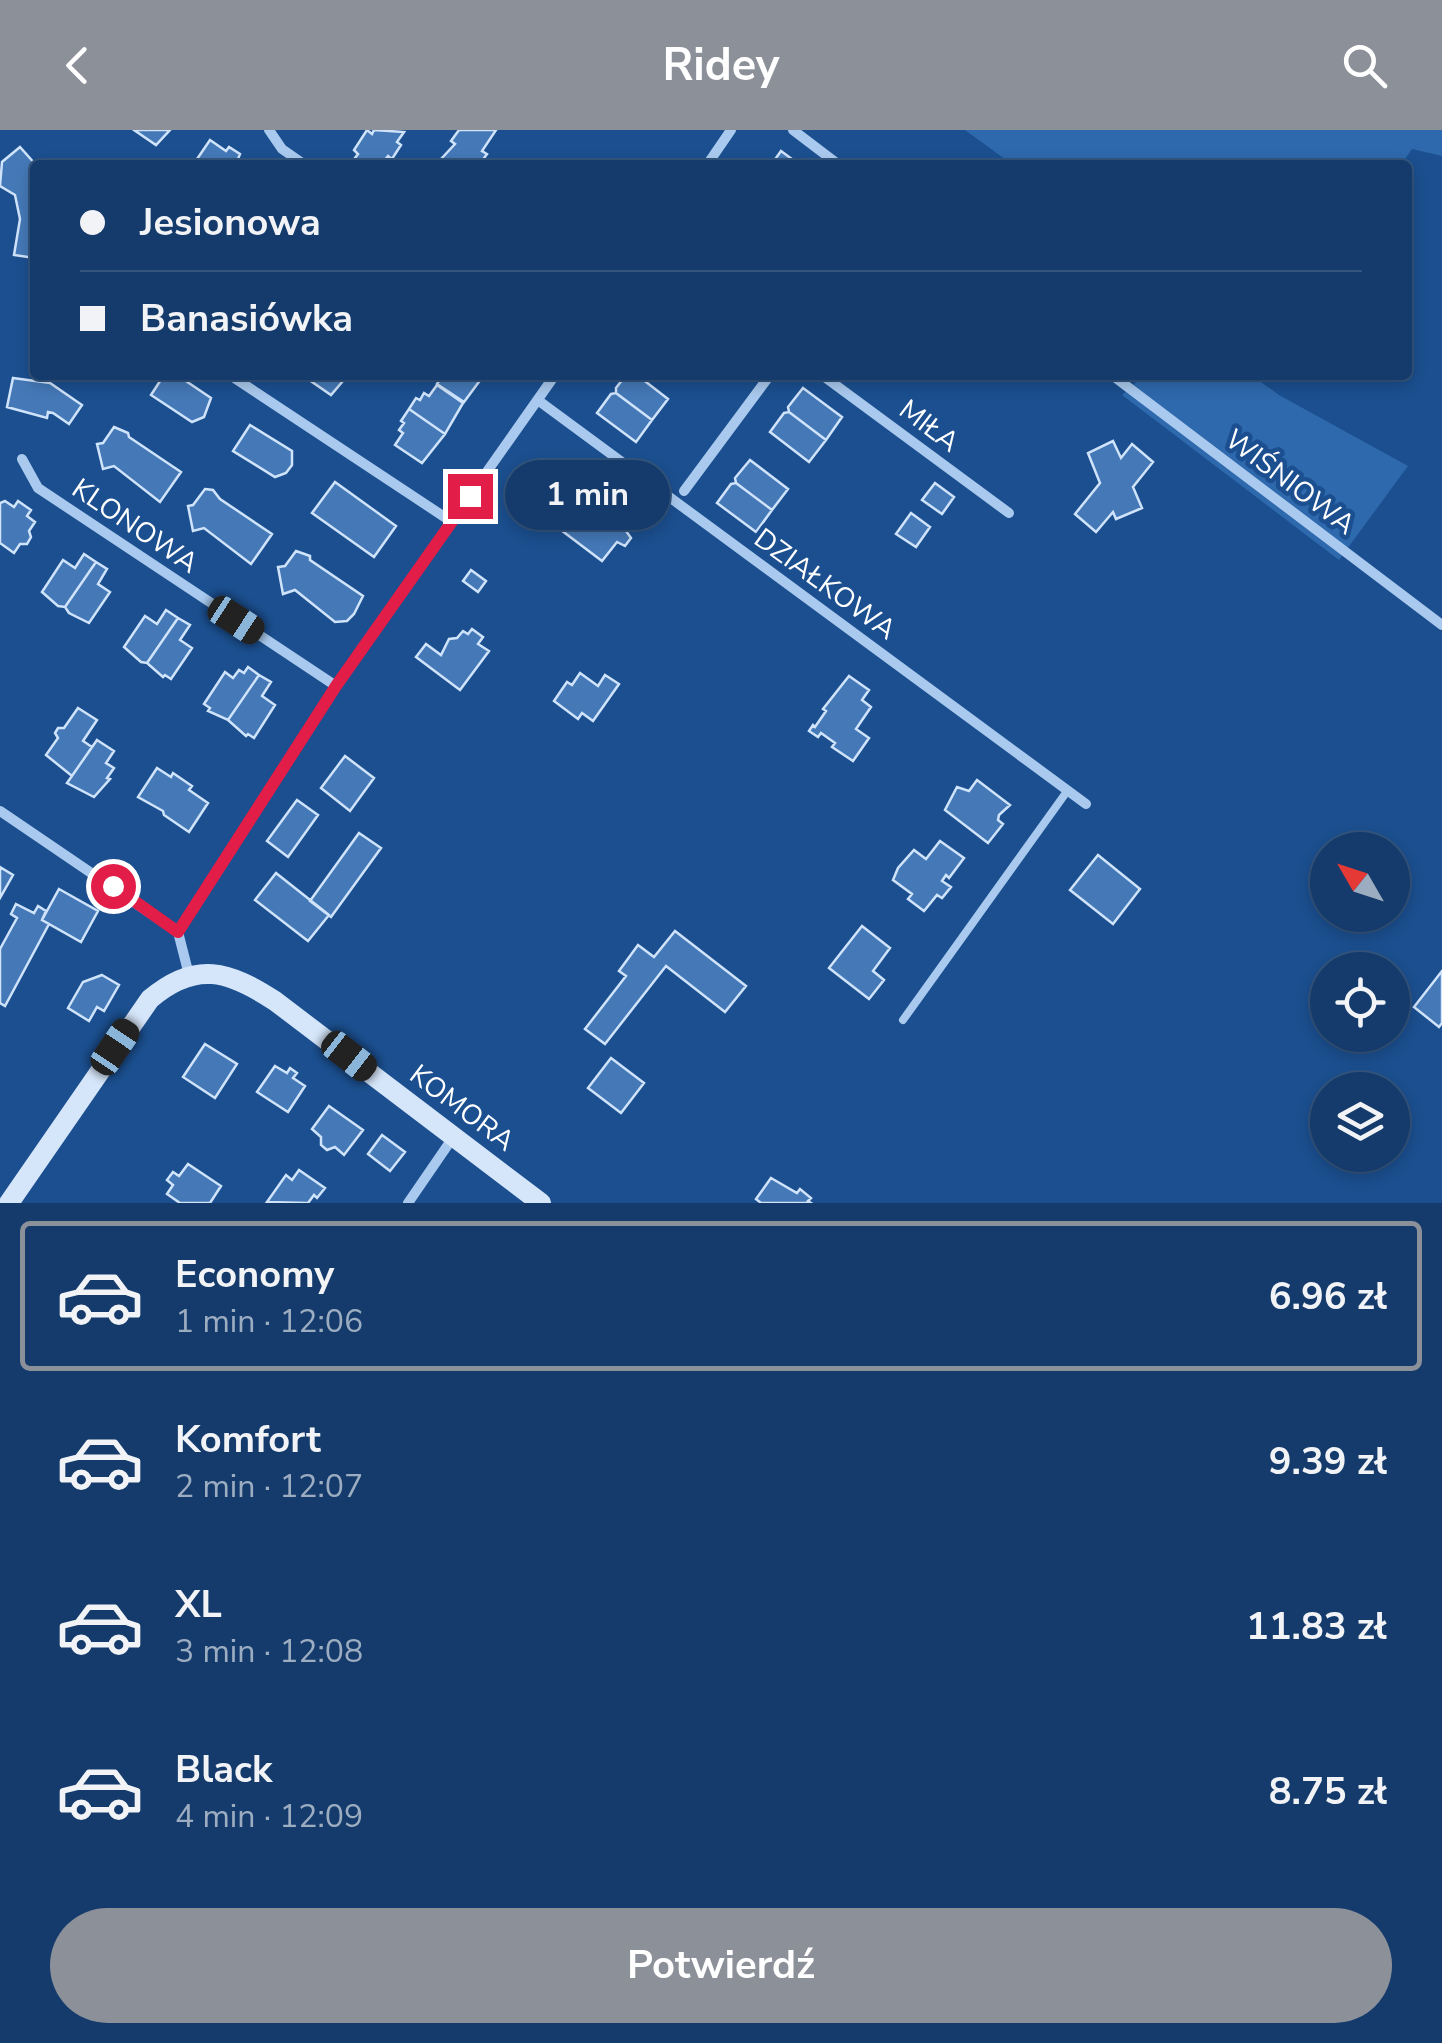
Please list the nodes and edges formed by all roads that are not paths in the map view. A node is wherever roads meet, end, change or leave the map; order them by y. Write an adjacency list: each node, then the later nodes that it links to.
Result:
1 (269, 130): 4 (street)
2 (731, 130): 5 (street)
3 (793, 130): 6 (street)
4 (298, 160)
5 (710, 160)
6 (832, 160)
7 (238, 380): 16 (street)
8 (552, 380): 12 (street)
9 (766, 380): 14 (street)
10 (829, 380): 15 (street, MIŁA)
11 (1119, 380): 17 (street, WIŚNIOWA)
12 (538, 401): 16 (street); 19 (street, DZIAŁKOWA)
13 (22, 459): 18 (street, KLONOWA)
14 (684, 491)
15 (1009, 514)
16 (452, 522): 18 (street)
17 (1442, 625)
18 (336, 686): 22 (street)
19 (1068, 790): 20 (street, DZIAŁKOWA); 24 (lane)
20 (1086, 804)
21 (0, 811): 22 (street)
22 (178, 932): 23 (street)
23 (189, 975): 25 (street, KOMORA); 26 (street)
24 (903, 1020)
25 (454, 1136): 27 (street); 28 (street, KOMORA)
26 (9, 1203)
27 (408, 1203)
28 (541, 1203)

